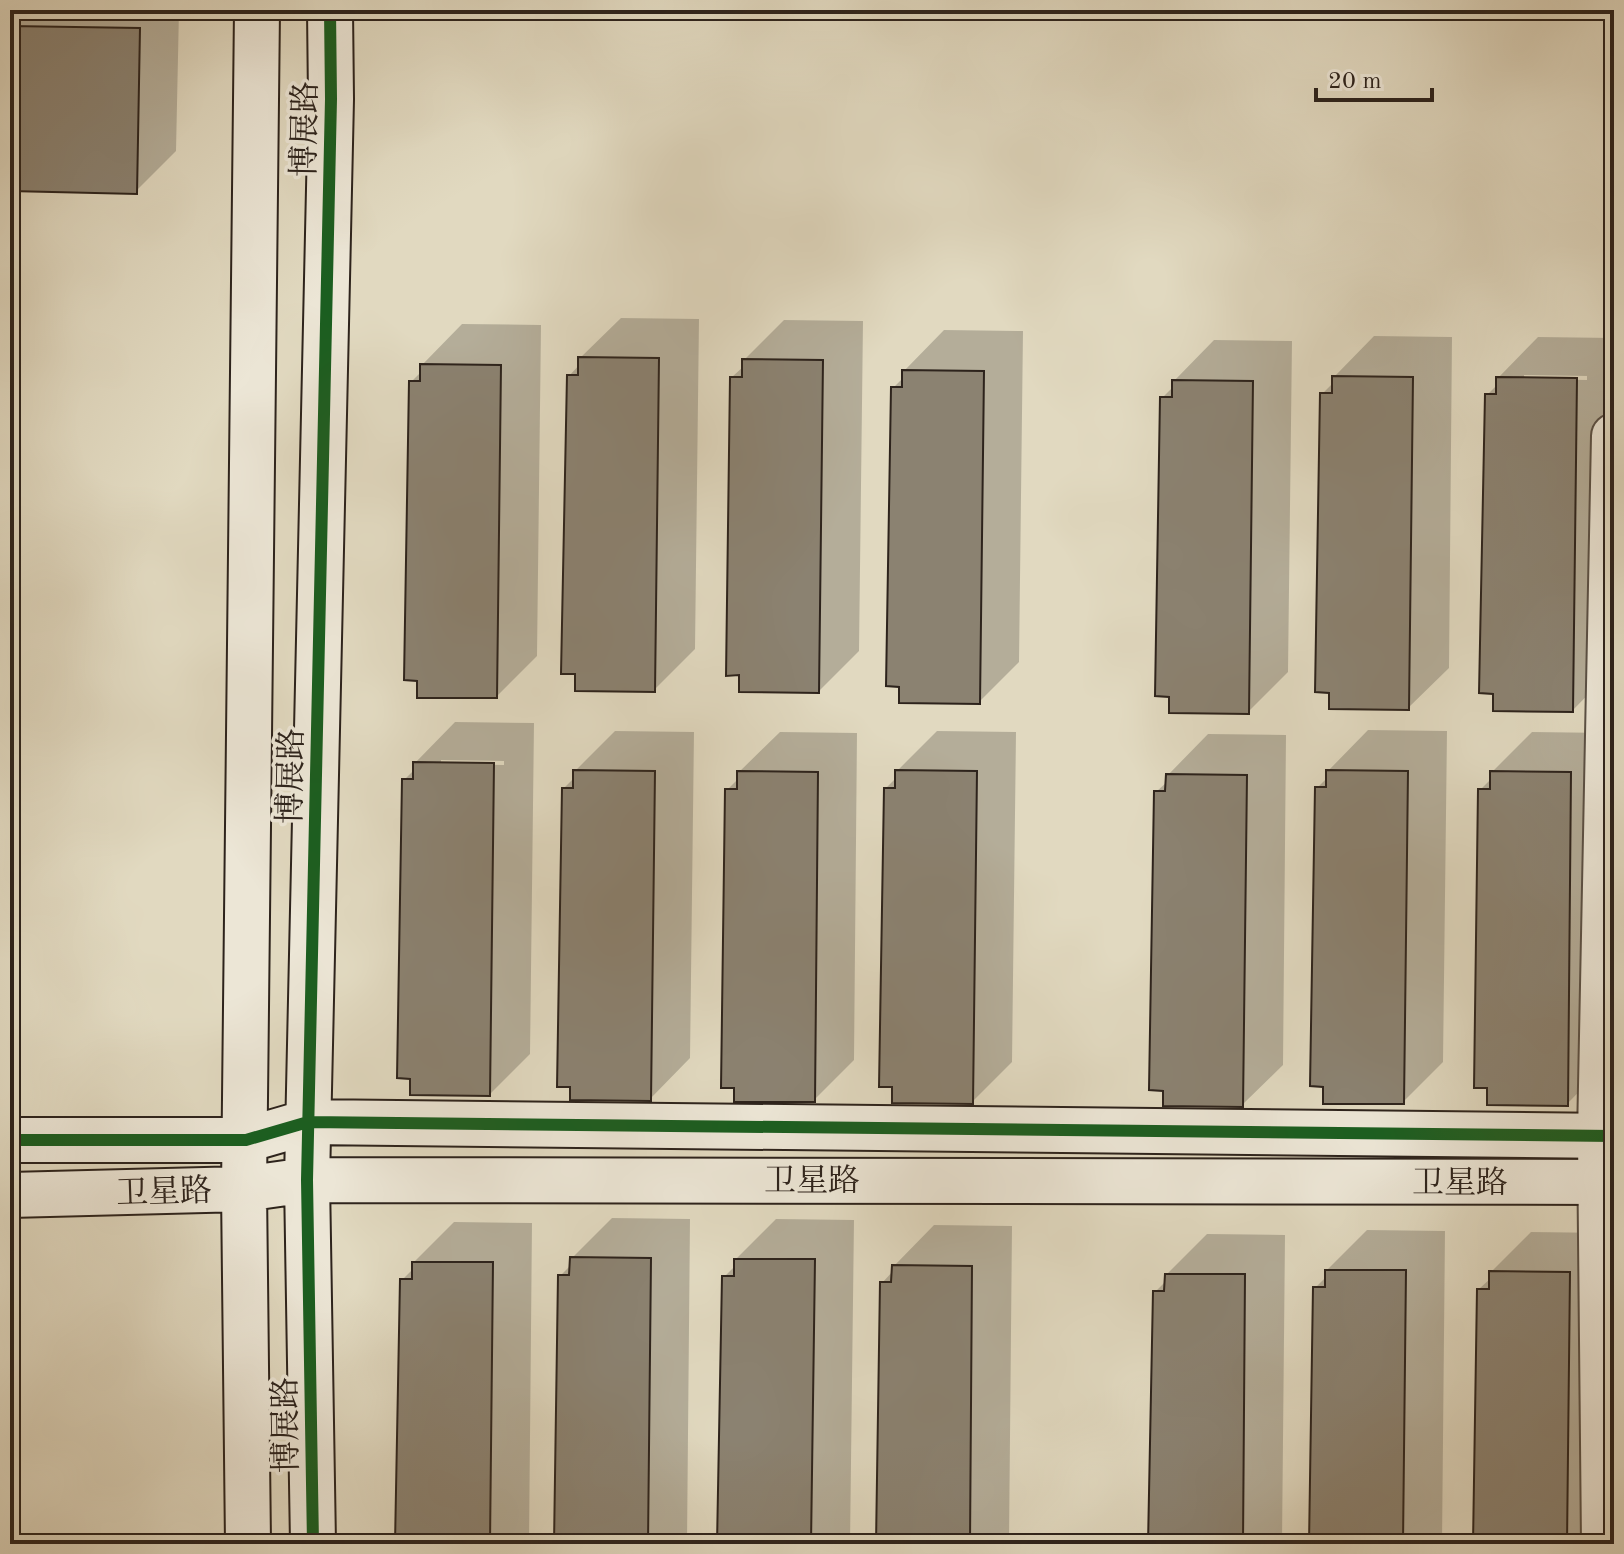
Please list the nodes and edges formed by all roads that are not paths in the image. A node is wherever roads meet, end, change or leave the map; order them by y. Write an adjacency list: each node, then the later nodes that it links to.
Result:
1 (257, 10): 7 (street, 博展路)
2 (330, 10): 4 (street, 博展路)
3 (1614, 436): 5 (street)
4 (308, 1122): 5 (street); 7 (street); 8 (street, 博展路)
5 (1607, 1136): 9 (street)
6 (10, 1140): 7 (street)
7 (246, 1140): 10 (street, 博展路)
8 (307, 1180): 9 (street, 卫星路); 10 (street, 卫星路); 13 (street, 博展路)
9 (1608, 1182): 14 (street)
10 (244, 1189): 11 (street, 卫星路); 12 (street, 博展路)
11 (10, 1195)
12 (248, 1544)
13 (313, 1544)
14 (1604, 1544)

